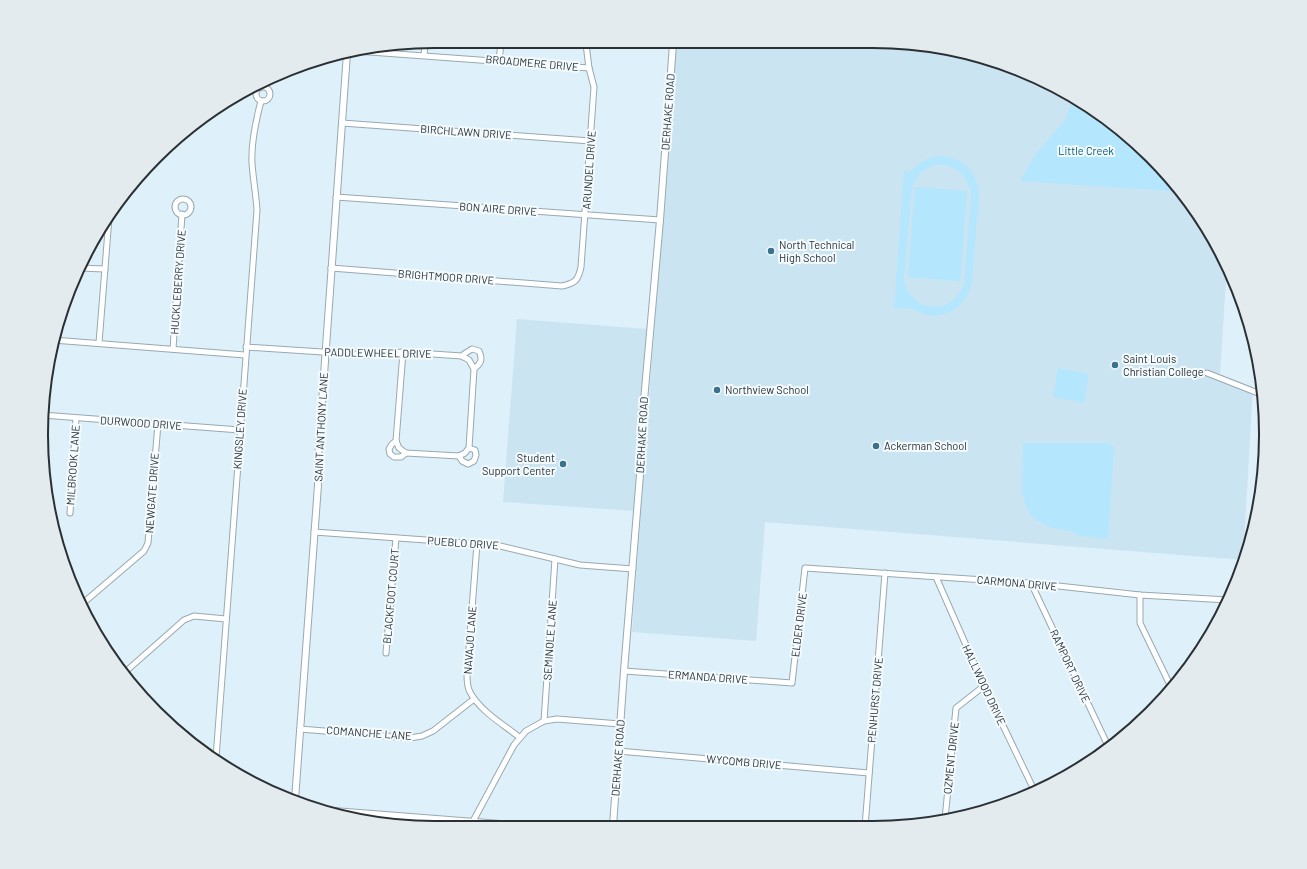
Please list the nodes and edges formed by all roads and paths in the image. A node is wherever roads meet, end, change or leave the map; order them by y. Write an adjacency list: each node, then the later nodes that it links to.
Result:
1 (425, 48): 6 (street)
2 (500, 48): 8 (street)
3 (586, 48): 9 (street, ARUNDEL DRIVE)
4 (673, 48): 16 (street, DERHAKE ROAD)
5 (376, 52): 6 (street, BROADMERE DRIVE)
6 (424, 55): 8 (street, BROADMERE DRIVE)
7 (347, 58): 11 (street, SAINT ANTHONY LANE)
8 (499, 60): 9 (street, BROADMERE DRIVE)
9 (589, 68): 12 (street, ARUNDEL DRIVE)
10 (261, 101): 24 (street, KINGSLEY DRIVE)
11 (342, 123): 12 (street, BIRCHLAWN DRIVE); 13 (street, SAINT ANTHONY LANE)
12 (591, 141): 15 (street, ARUNDEL DRIVE)
13 (336, 197): 15 (street, BON AIRE DRIVE); 19 (street, SAINT ANTHONY LANE)
14 (182, 214): 25 (street, HUCKLEBERRY DRIVE)
15 (586, 216): 16 (street, BON AIRE DRIVE); 21 (street, ARUNDEL DRIVE)
16 (660, 220): 47 (street, DERHAKE ROAD)
17 (108, 228): 20 (street)
18 (86, 268): 20 (street)
19 (331, 268): 21 (street, BRIGHTMOOR DRIVE); 27 (street, SAINT ANTHONY LANE)
20 (104, 269): 23 (street)
21 (562, 286)
22 (59, 340): 23 (street)
23 (99, 343): 25 (street)
24 (246, 347): 27 (street, PADDLEWHEEL DRIVE); 28 (street, KINGSLEY DRIVE)
25 (173, 349): 28 (street)
26 (403, 352): 27 (street, PADDLEWHEEL DRIVE); 29 (street, PADDLEWHEEL DRIVE); 37 (street)
27 (325, 353): 42 (street, SAINT ANTHONY LANE)
28 (245, 355): 36 (street, KINGSLEY DRIVE)
29 (463, 357): 30 (street, PADDLEWHEEL DRIVE); 30 (street, PADDLEWHEEL DRIVE)
30 (474, 370): 38 (street)
31 (1207, 373): 32 (street)
32 (1257, 393)
33 (49, 416): 34 (street, DURWOOD DRIVE)
34 (76, 418): 35 (street, DURWOOD DRIVE); 41 (street, MILBROOK LANE)
35 (158, 424): 36 (street, DURWOOD DRIVE); 53 (street, NEWGATE DRIVE)
36 (240, 430): 54 (street, KINGSLEY DRIVE)
37 (396, 441): 39 (street); 39 (street)
38 (469, 448): 40 (street); 40 (street)
39 (406, 453): 40 (street)
40 (459, 456)
41 (70, 513)
42 (314, 532): 43 (street, PUEBLO DRIVE); 64 (street, SAINT ANTHONY LANE)
43 (396, 538): 44 (street, PUEBLO DRIVE); 55 (street, BLACKFOOT COURT)
44 (477, 544): 45 (street, PUEBLO DRIVE); 61 (street, NAVAJO LANE)
45 (556, 559): 47 (street, PUEBLO DRIVE); 62 (street, SEMINOLE LANE)
46 (805, 568): 48 (street, CARMONA DRIVE); 59 (street, ELDER DRIVE)
47 (633, 569): 57 (street, DERHAKE ROAD)
48 (885, 573): 49 (street, CARMONA DRIVE); 69 (street, PENHURST DRIVE)
49 (936, 576): 50 (street, CARMONA DRIVE); 60 (street, HALLWOOD DRIVE)
50 (1031, 583): 51 (street, CARMONA DRIVE); 66 (street, RAMPORT DRIVE)
51 (1140, 594): 52 (street, CARMONA DRIVE); 58 (street)
52 (1222, 600)
53 (86, 601)
54 (226, 619): 56 (street); 68 (street, KINGSLEY DRIVE)
55 (386, 653)
56 (128, 670)
57 (624, 671): 59 (street, ERMANDA DRIVE); 63 (street, DERHAKE ROAD)
58 (1169, 682)
59 (792, 683)
60 (984, 686): 70 (street, HALLWOOD DRIVE); 73 (street, OZMENT DRIVE)
61 (474, 699): 64 (street, COMANCHE LANE); 65 (street, NAVAJO LANE)
62 (544, 721): 63 (street); 65 (street)
63 (620, 724): 67 (street, DERHAKE ROAD)
64 (300, 728): 71 (street, SAINT ANTHONY LANE)
65 (519, 737): 75 (street)
66 (1106, 742)
67 (618, 751): 69 (street, WYCOMB DRIVE); 76 (street, DERHAKE ROAD)
68 (216, 753)
69 (869, 773): 77 (street, PENHURST DRIVE)
70 (1032, 786)
71 (295, 795)
72 (354, 813): 74 (street)
73 (945, 814)
74 (449, 821)
75 (473, 821)
76 (613, 821)
77 (865, 821)

